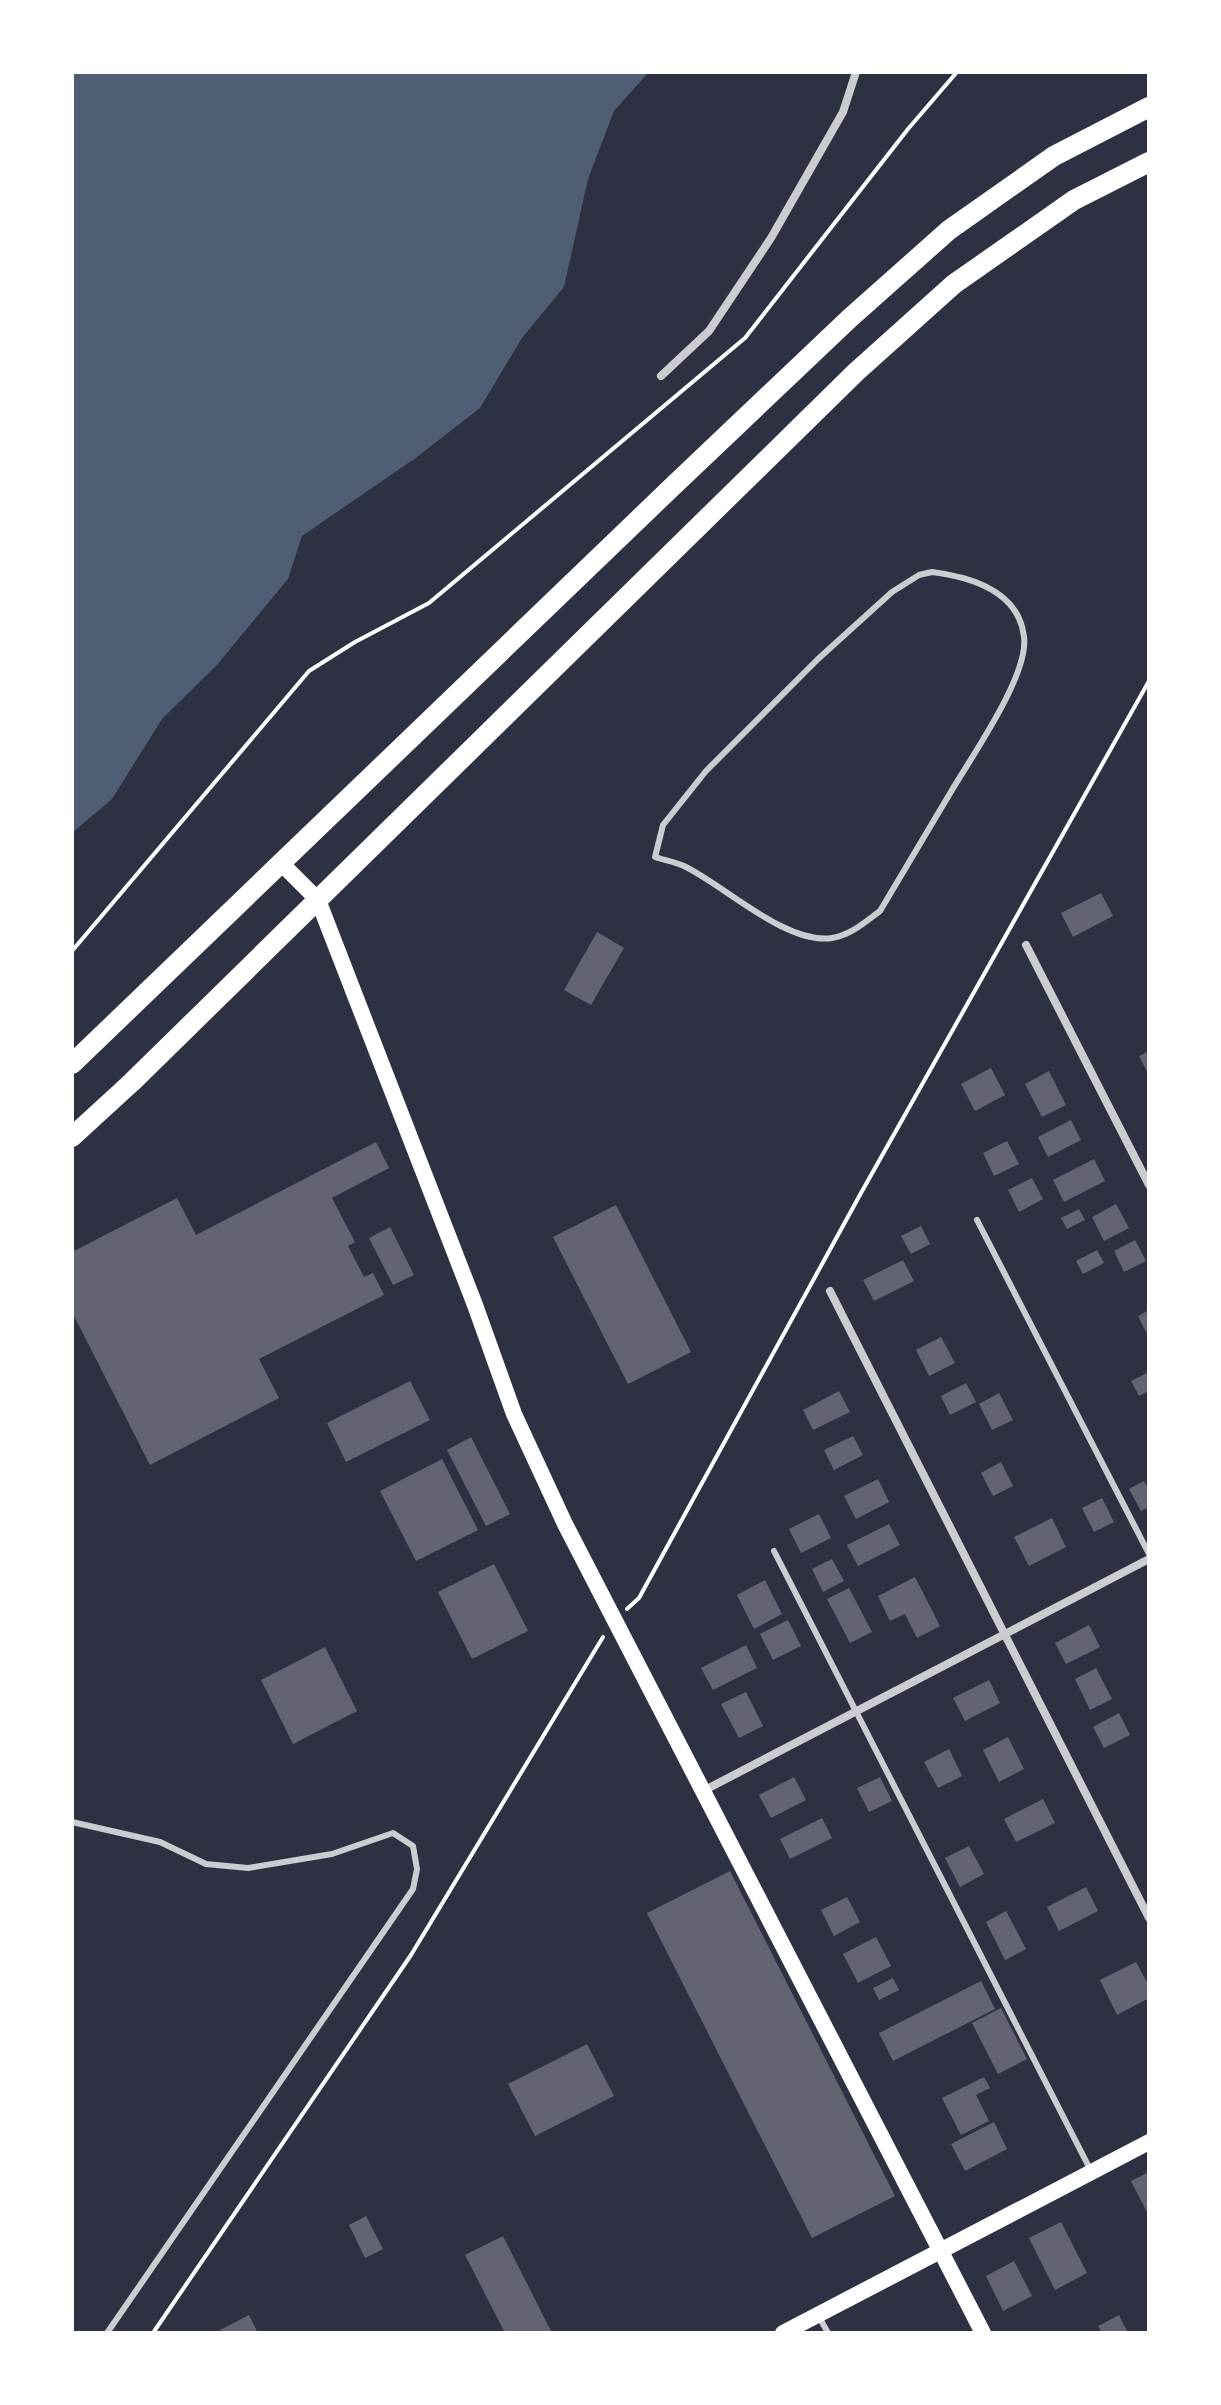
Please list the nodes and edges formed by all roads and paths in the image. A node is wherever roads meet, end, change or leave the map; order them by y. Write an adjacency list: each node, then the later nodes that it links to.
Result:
1 (856, 72): 4 (street)
2 (1149, 107): 8 (highway)
3 (1149, 162): 9 (highway)
4 (661, 376)
5 (324, 661): 11 (path)
6 (1149, 681): 19 (path)
7 (663, 825): 7 (lane)
8 (281, 863): 9 (main road); 12 (highway)
9 (318, 900): 13 (highway); 19 (main road)
10 (1026, 945): 14 (street)
11 (72, 951)
12 (72, 1064)
13 (72, 1137)
14 (1149, 1185)
15 (977, 1220): 18 (lane)
16 (830, 1291): 20 (street)
17 (774, 1551): 21 (lane)
18 (1149, 1556): 20 (street)
19 (614, 1619): 22 (main road); 30 (path)
20 (1004, 1634): 21 (street); 24 (street)
21 (856, 1711): 22 (street); 26 (lane)
22 (702, 1791): 27 (main road)
23 (72, 1822): 29 (lane)
24 (1149, 1918)
25 (1149, 2142): 26 (main road)
26 (1092, 2172): 27 (main road)
27 (941, 2251): 28 (main road); 33 (main road)
28 (818, 2315): 31 (main road); 32 (lane)
29 (107, 2333)
30 (153, 2333)
31 (783, 2333)
32 (828, 2333)
33 (983, 2333)

